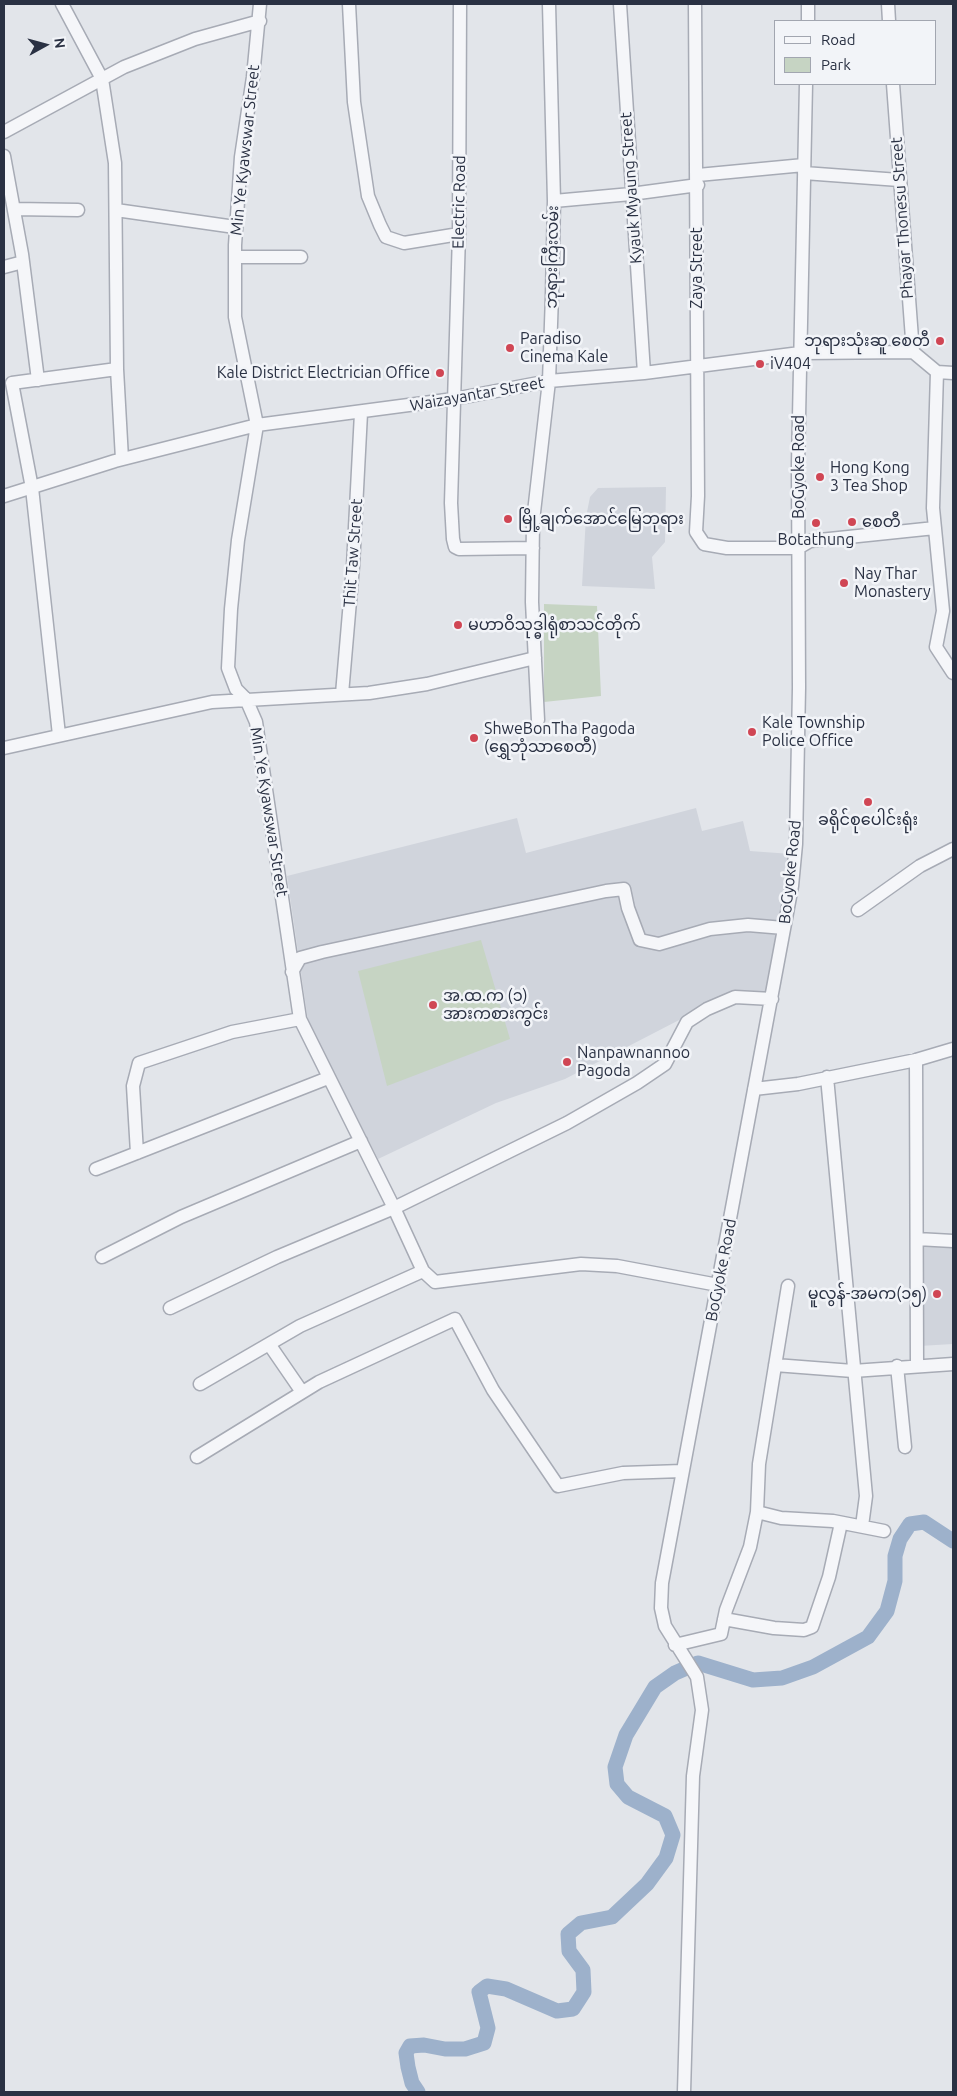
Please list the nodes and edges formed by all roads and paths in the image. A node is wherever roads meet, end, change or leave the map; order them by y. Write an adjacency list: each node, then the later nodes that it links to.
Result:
1 (62, 4): 13 (street)
2 (260, 4): 12 (street, Min Ye Kyawswar Street)
3 (349, 4): 27 (street)
4 (460, 4): 27 (street, Electric Road)
5 (549, 4): 22 (street, ဘုရားကြီးလမ်း)
6 (620, 4): 21 (street, Kyauk Myaung Street)
7 (695, 4): 19 (street, Zaya Street)
8 (808, 4): 10 (street)
9 (888, 4): 11 (street)
10 (808, 20)
11 (890, 20)
12 (260, 21): 13 (street); 26 (street, Min Ye Kyawswar Street)
13 (102, 79): 16 (street); 25 (street)
14 (806, 85): 18 (street, BoGyoke Road)
15 (893, 85): 20 (street, Phayar Thonesu Street)
16 (4, 132)
17 (4, 156): 23 (street)
18 (804, 169): 19 (street); 20 (street); 33 (street, BoGyoke Road)
19 (698, 180): 21 (street); 34 (street, Zaya Street)
20 (898, 180): 32 (street, Phayar Thonesu Street)
21 (631, 194): 22 (street); 37 (street, Kyauk Myaung Street)
22 (554, 201): 40 (street, ဘုရားကြီးလမ်း)
23 (14, 208): 24 (street); 30 (street)
24 (78, 210)
25 (116, 210): 26 (street); 35 (street)
26 (235, 227): 28 (street, Min Ye Kyawswar Street)
27 (459, 234): 42 (street, Electric Road)
28 (235, 257): 29 (street); 44 (street, Min Ye Kyawswar Street)
29 (301, 257)
30 (23, 262): 31 (street); 39 (street)
31 (4, 267)
32 (913, 352): 33 (street, Waizayantar Street); 36 (street)
33 (800, 353): 34 (street, Waizayantar Street); 50 (street, BoGyoke Road)
34 (696, 366): 37 (street, Waizayantar Street); 50 (street, Zaya Street)
35 (117, 369): 39 (street); 45 (street)
36 (937, 372): 38 (street); 48 (street)
37 (644, 373): 40 (street, Waizayantar Street)
38 (953, 373)
39 (38, 380): 41 (street)
40 (549, 381): 42 (street, Waizayantar Street); 49 (street, ဘုရားကြီးလမ်း)
41 (8, 384): 46 (street)
42 (454, 399): 43 (street, Waizayantar Street); 49 (street, Electric Road)
43 (361, 413): 44 (street, Waizayantar Street); 53 (street, Thit Taw Street)
44 (257, 425): 45 (street, Waizayantar Street); 54 (street, Min Ye Kyawswar Street)
45 (122, 459): 46 (street, Waizayantar Street)
46 (32, 488): 47 (street, Waizayantar Street); 56 (street)
47 (4, 496)
48 (935, 528): 50 (street); 52 (street)
49 (533, 548): 51 (street, ဘုရားကြီးလမ်း)
50 (798, 548): 60 (street, BoGyoke Road)
51 (535, 658): 53 (street); 55 (street, ဘုရားကြီးလမ်း)
52 (953, 673)
53 (342, 694): 54 (street)
54 (246, 699): 56 (street); 61 (street, Min Ye Kyawswar Street)
55 (538, 720)
56 (59, 735): 57 (street)
57 (4, 748)
58 (953, 849): 59 (street)
59 (858, 910)
60 (784, 928): 61 (street); 62 (street, BoGyoke Road)
61 (292, 972): 63 (street, Min Ye Kyawswar Street)
62 (772, 999): 68 (street, BoGyoke Road); 72 (street)
63 (300, 1019): 67 (street, Min Ye Kyawswar Street); 70 (street)
64 (953, 1049): 65 (street)
65 (916, 1060): 66 (street); 73 (street)
66 (827, 1077): 68 (street); 85 (street)
67 (328, 1078): 69 (street, Min Ye Kyawswar Street); 70 (street)
68 (754, 1088): 77 (street, BoGyoke Road)
69 (361, 1141): 72 (street, Min Ye Kyawswar Street); 75 (street)
70 (137, 1153): 71 (street)
71 (96, 1170)
72 (394, 1208): 76 (street, Min Ye Kyawswar Street); 79 (street)
73 (917, 1239): 74 (street); 83 (street)
74 (953, 1241)
75 (102, 1257)
76 (423, 1272): 77 (street); 80 (street)
77 (718, 1285): 90 (street, BoGyoke Road)
78 (788, 1286): 82 (street)
79 (170, 1308)
80 (269, 1344): 86 (street); 87 (street)
81 (953, 1364): 83 (street)
82 (775, 1365): 85 (street); 91 (street)
83 (917, 1365): 84 (street)
84 (898, 1366): 85 (street); 88 (street)
85 (853, 1371): 93 (street)
86 (200, 1384)
87 (302, 1392): 89 (street); 90 (street)
88 (905, 1447)
89 (197, 1457)
90 (682, 1471): 96 (street, BoGyoke Road)
91 (758, 1512): 92 (street); 95 (street)
92 (841, 1523): 93 (street); 95 (street)
93 (862, 1526): 94 (street)
94 (884, 1531)
95 (724, 1619): 96 (street)
96 (675, 1645): 97 (street, BoGyoke Road)
97 (684, 2092)

